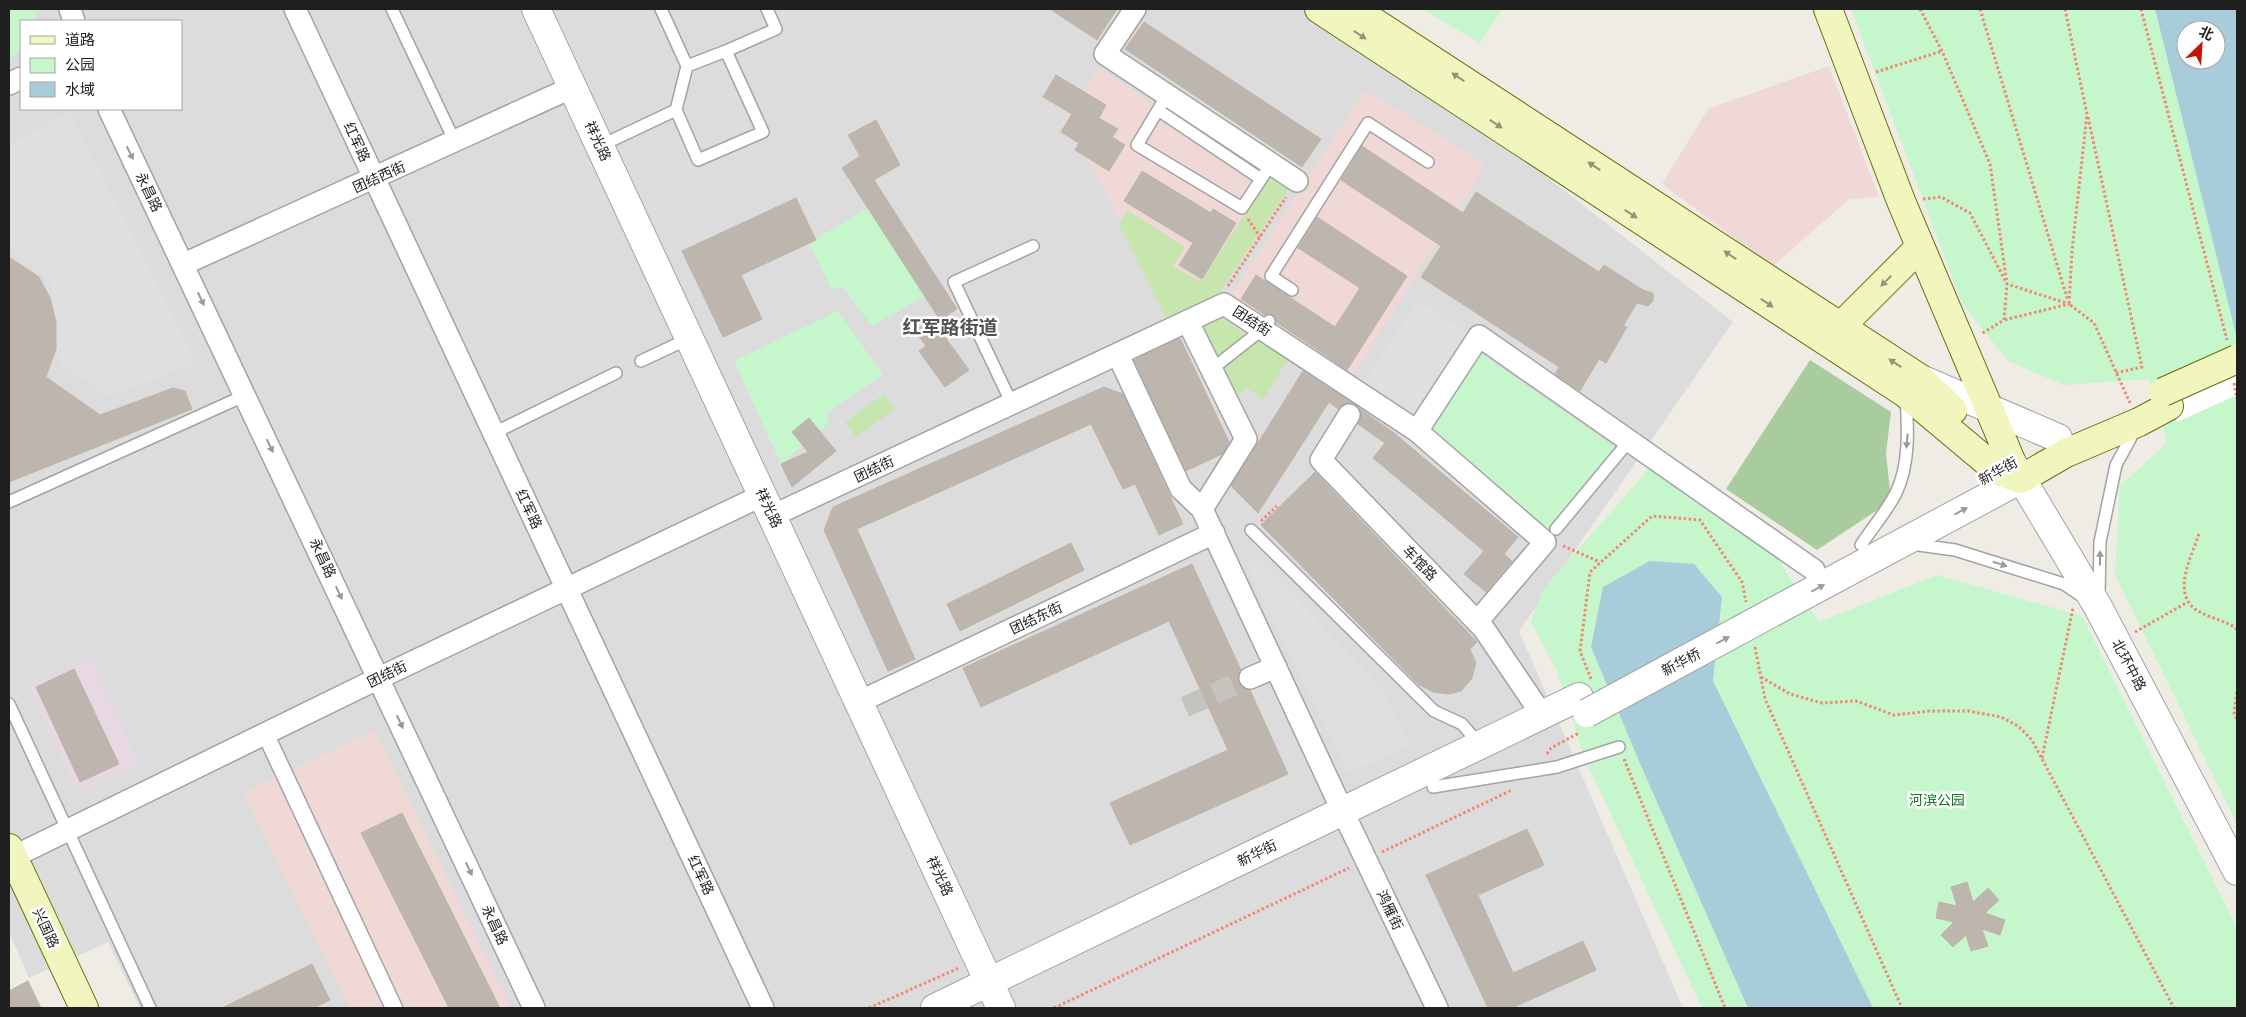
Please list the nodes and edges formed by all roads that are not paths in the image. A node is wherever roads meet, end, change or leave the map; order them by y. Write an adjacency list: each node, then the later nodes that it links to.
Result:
1 (295, 9): 20 (street, 红军路)
2 (392, 9): 16 (lane)
3 (536, 9): 12 (street, 祥光路)
4 (661, 9): 11 (lane)
5 (767, 9): 10 (lane)
6 (1135, 9): 13 (street)
7 (1319, 9): 35 (main road, one-way to 35)
8 (1354, 9): 28 (main road, one-way to 8)
9 (1828, 9): 23 (main road)
10 (726, 51): 11 (lane); 15 (lane)
11 (687, 66): 15 (lane)
12 (573, 87): 16 (street, 团结西街); 17 (street, 祥光路)
13 (1163, 102): 19 (street); 19 (lane)
14 (109, 110): 24 (street, 永昌路, one-way to 24)
15 (676, 110): 17 (lane)
16 (455, 142): 20 (street, 团结西街)
17 (600, 146): 29 (street, 祥光路)
18 (1428, 162): 25 (lane)
19 (1266, 172): 21 (street)
20 (375, 179): 24 (street, 团结西街); 42 (street, 红军路)
21 (1297, 181)
22 (1032, 246): 37 (lane)
23 (1920, 247): 28 (main road, one-way to 28); 38 (main road)
24 (184, 264): 36 (street, 永昌路, one-way to 36)
25 (1292, 290)
26 (1188, 322): 27 (street, 团结街); 30 (street, 团结街); 33 (street)
27 (1267, 325): 33 (lane); 41 (street, 团结街)
28 (1840, 327): 35 (main road, one-way to 28)
29 (690, 338): 31 (lane); 47 (street, 祥光路)
30 (1118, 355): 37 (street, 团结街); 48 (street, 鸿雁街)
31 (641, 361)
32 (2234, 365): 40 (main road, 新华街, bridge)
33 (1212, 369): 48 (street)
34 (616, 373): 42 (lane)
35 (1912, 385): 38 (street); 45 (main road); 53 (lane, one-way to 53)
36 (246, 395): 46 (lane); 60 (street, 永昌路, one-way to 60)
37 (1012, 404): 47 (street, 团结街)
38 (1989, 408): 43 (street); 45 (main road)
39 (1349, 415): 58 (street, 车馆路)
40 (2135, 415): 43 (main road, 新华街); 45 (main road, 新华街); 57 (lane, one-way to 40)
41 (1417, 431): 44 (street); 58 (street, 团结街)
42 (494, 432): 55 (street, 红军路)
43 (2058, 438): 45 (main road, 新华街)
44 (1629, 441): 49 (lane); 54 (street)
45 (2010, 471): 52 (street, 新华街, one-way to 45); 53 (street, 新华街); 57 (street, 北环中路)
46 (9, 502)
47 (768, 506): 55 (street, 团结街); 63 (street, 祥光路)
48 (1202, 509): 51 (street, 鸿雁街)
49 (1556, 529)
50 (1251, 530): 67 (lane)
51 (1214, 533): 59 (street, 鸿雁街); 63 (street, 团结东街)
52 (1902, 543): 56 (street, 新华街, one-way to 52); 57 (lane, one-way to 57)
53 (1860, 545): 54 (street, 新华街)
54 (1814, 570): 56 (street, 新华街)
55 (566, 588): 60 (street, 团结街); 79 (street, 红军路)
56 (1762, 606): 62 (street, 新华桥, bridge)
57 (2086, 607): 73 (street, 北环中路)
58 (1477, 622): 65 (street, 车馆路)
59 (1276, 667): 61 (street); 70 (street, 鸿雁街)
60 (379, 678): 66 (street, 团结街); 78 (street, 永昌路, one-way to 78)
61 (1250, 678)
62 (1587, 698): 65 (street, 新华街); 69 (street, 新华街)
63 (859, 702): 74 (street, 祥光路)
64 (9, 704): 71 (lane)
65 (1542, 715): 67 (street, 新华街)
66 (265, 733): 71 (street, 团结街); 77 (street)
67 (1480, 745): 70 (street, 新华街)
68 (1619, 746): 69 (lane)
69 (1433, 787): 70 (street, 新华街)
70 (1346, 819): 74 (street, 新华街); 82 (street, 鸿雁街)
71 (67, 831): 72 (street, 团结街); 76 (lane)
72 (11, 853): 75 (main road, 兴国路)
73 (2237, 871)
74 (995, 995): 80 (street, 新华街); 81 (street, 新华街)
75 (84, 1008)
76 (150, 1008)
77 (394, 1008)
78 (534, 1008)
79 (763, 1008)
80 (935, 1008)
81 (970, 1008)
82 (1437, 1008)

